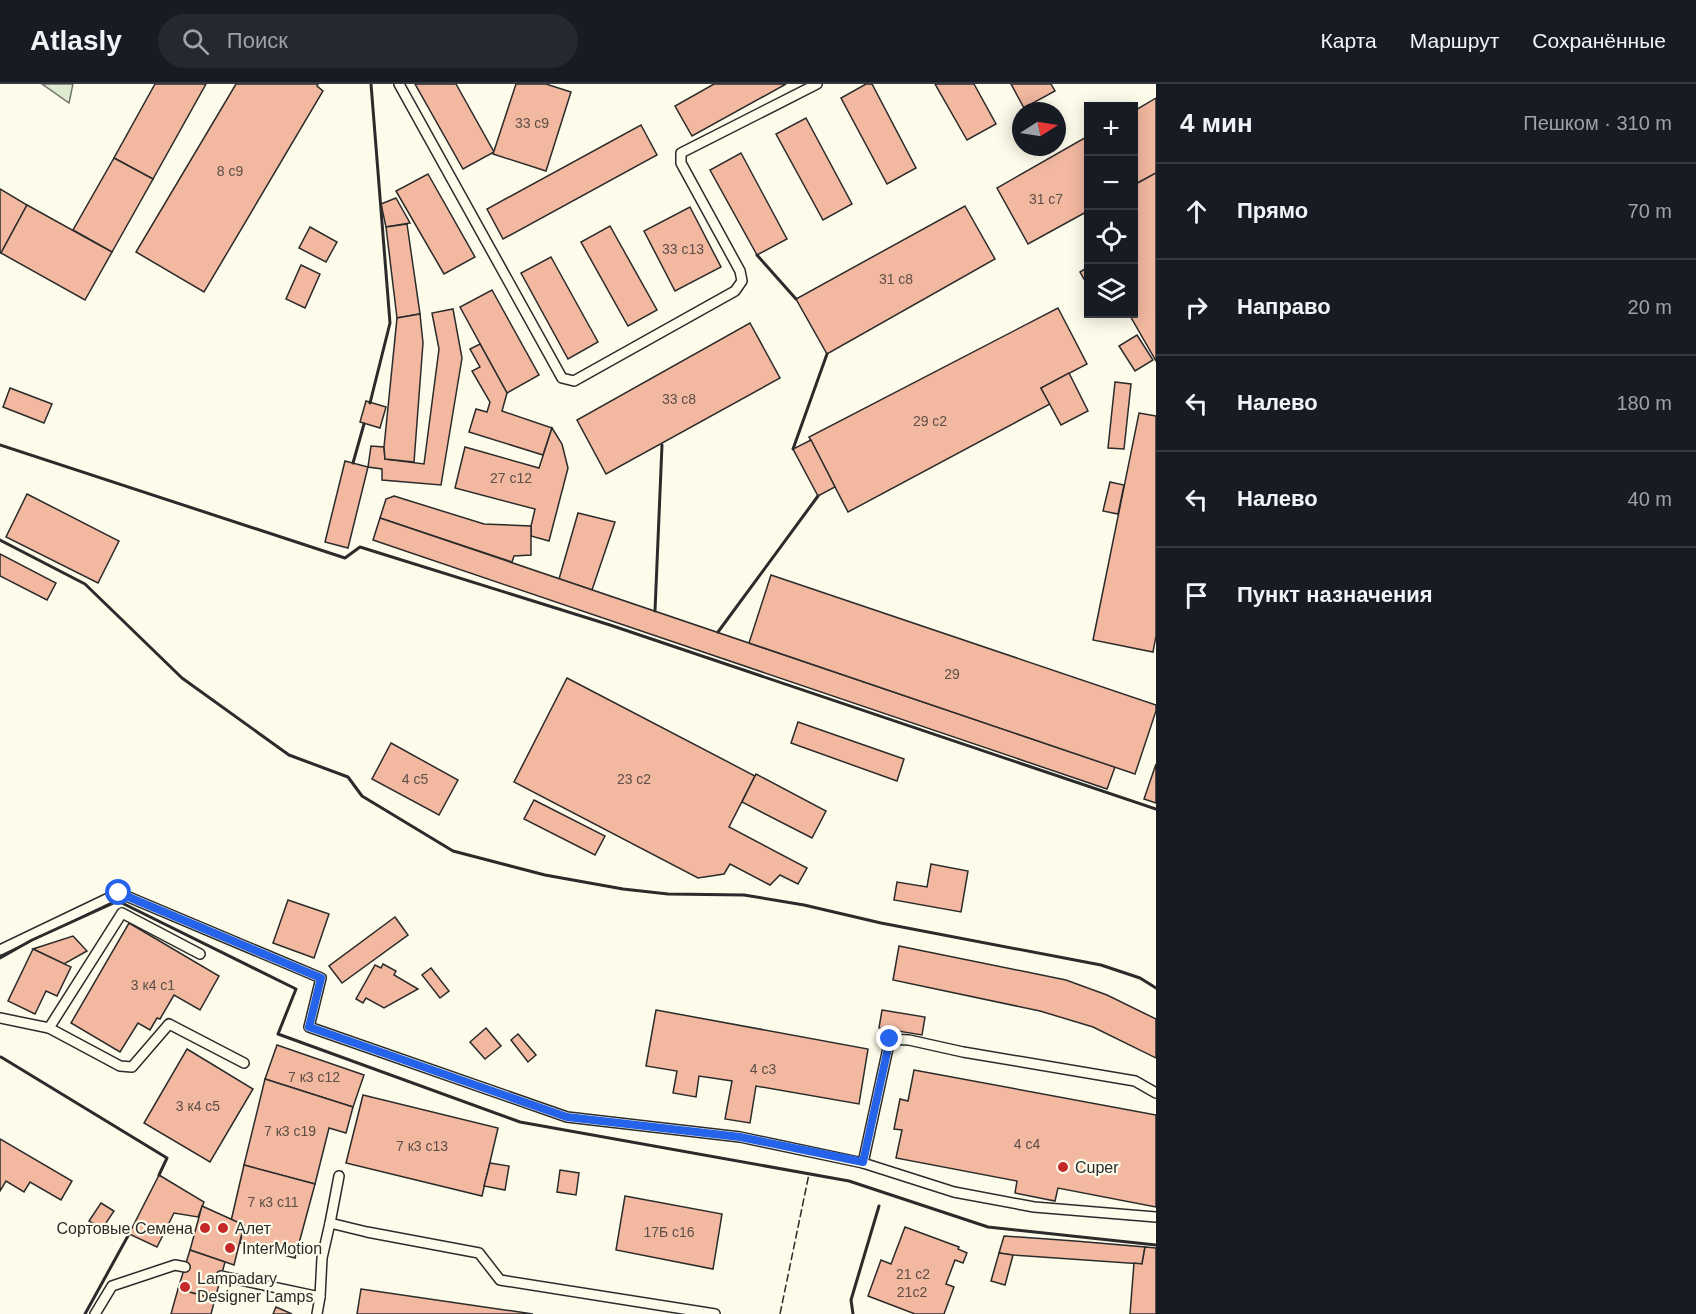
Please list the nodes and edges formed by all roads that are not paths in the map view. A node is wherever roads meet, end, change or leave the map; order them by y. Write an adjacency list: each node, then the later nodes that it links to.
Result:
1 (399, 84): 2 (lane)
2 (817, 84)
3 (0, 950): 9 (lane)
4 (200, 954): 6 (lane)
5 (0, 1018): 6 (lane)
6 (49, 1028): 7 (lane)
7 (244, 1063)
8 (1156, 1093): 9 (lane)
9 (863, 1162): 11 (lane)
10 (339, 1176): 12 (lane)
11 (1156, 1217)
12 (330, 1223): 15 (lane); 18 (lane)
13 (185, 1267): 16 (lane)
14 (221, 1276): 15 (lane)
15 (320, 1297): 17 (lane)
16 (95, 1314)
17 (317, 1314)
18 (715, 1314)

